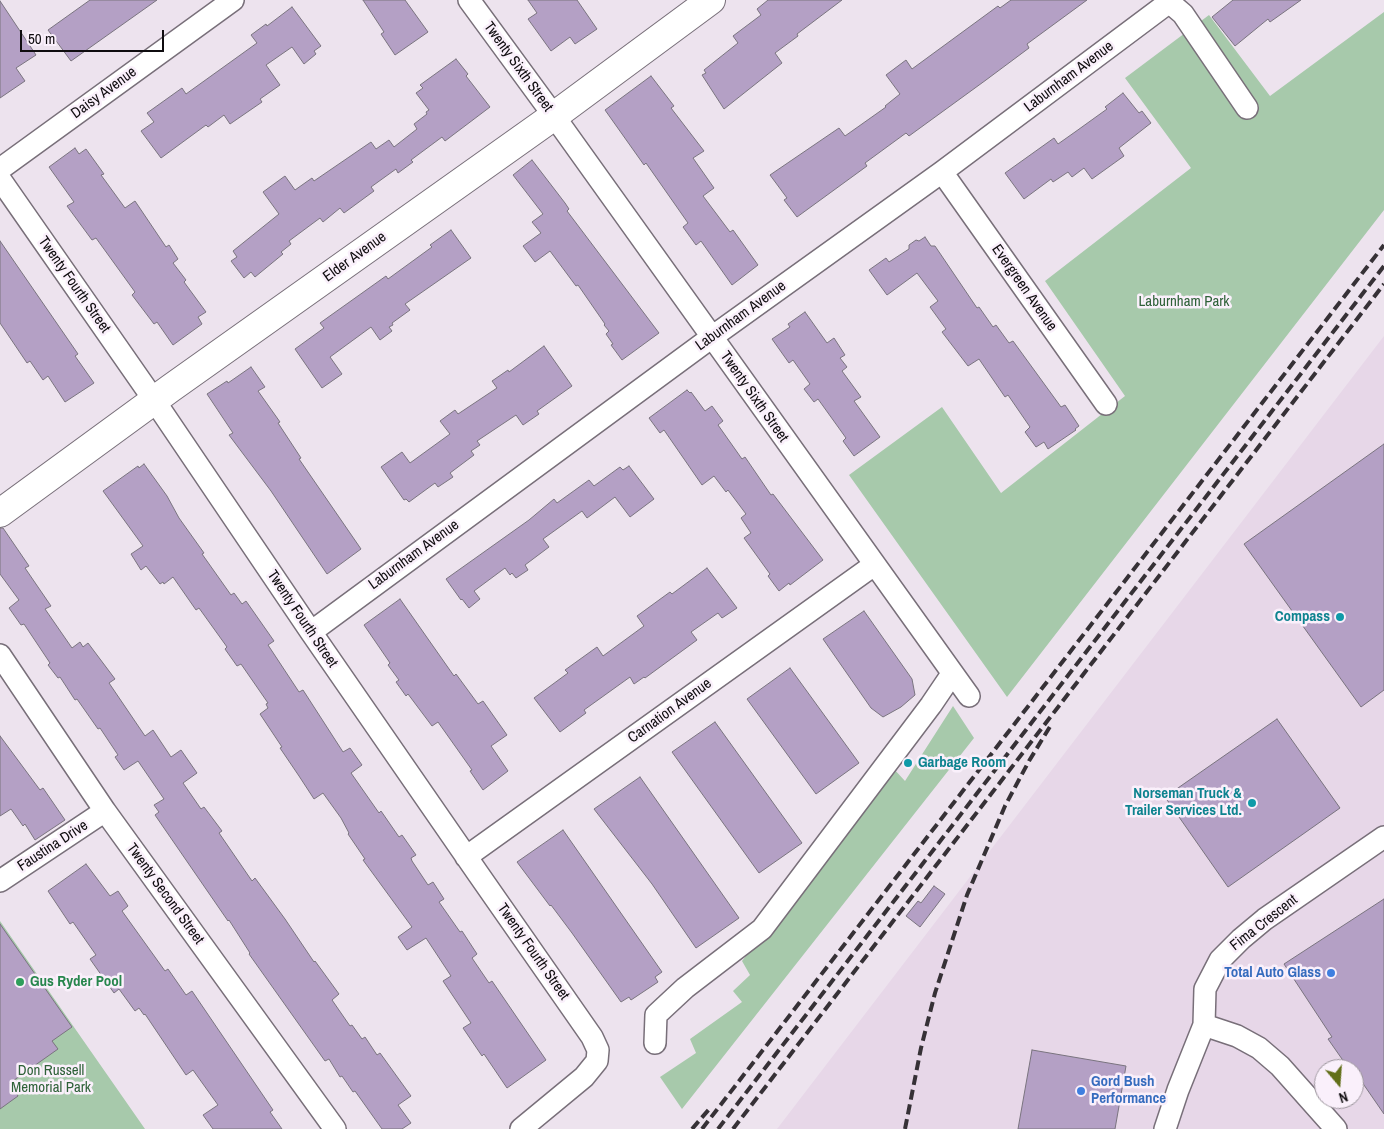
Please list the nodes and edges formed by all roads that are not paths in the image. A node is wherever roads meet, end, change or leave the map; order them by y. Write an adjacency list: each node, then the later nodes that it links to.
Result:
1 (234, 0): 7 (street, Daisy Avenue)
2 (469, 0): 6 (street, Twenty Sixth Street)
3 (711, 0): 6 (street, Elder Avenue)
4 (1171, 1): 5 (street); 8 (street, Laburnham Avenue)
5 (1247, 108)
6 (554, 116): 10 (street, Twenty Sixth Street); 11 (street, Elder Avenue)
7 (0, 169)
8 (942, 172): 10 (street, Laburnham Avenue); 12 (street, Evergreen Avenue)
9 (0, 179): 11 (street, Twenty Fourth Street)
10 (712, 337): 14 (street, Twenty Sixth Street); 15 (street, Laburnham Avenue)
11 (154, 400): 13 (street, Elder Avenue); 15 (street, Twenty Fourth Street)
12 (1106, 404)
13 (0, 514)
14 (874, 565): 17 (street, Twenty Sixth Street); 21 (street, Carnation Avenue)
15 (311, 632): 21 (street, Twenty Fourth Street)
16 (0, 654): 19 (street, Twenty Second Street)
17 (952, 674): 18 (street, Twenty Sixth Street); 24 (street)
18 (969, 696)
19 (105, 811): 22 (street, Faustina Drive); 25 (street, Twenty Second Street)
20 (1384, 837): 23 (street, Fima Crescent)
21 (466, 857): 26 (street, Twenty Fourth Street)
22 (0, 881)
23 (1204, 1026): 27 (street, Fima Crescent); 28 (street)
24 (655, 1043)
25 (335, 1129)
26 (521, 1129)
27 (1166, 1129)
28 (1336, 1129)

